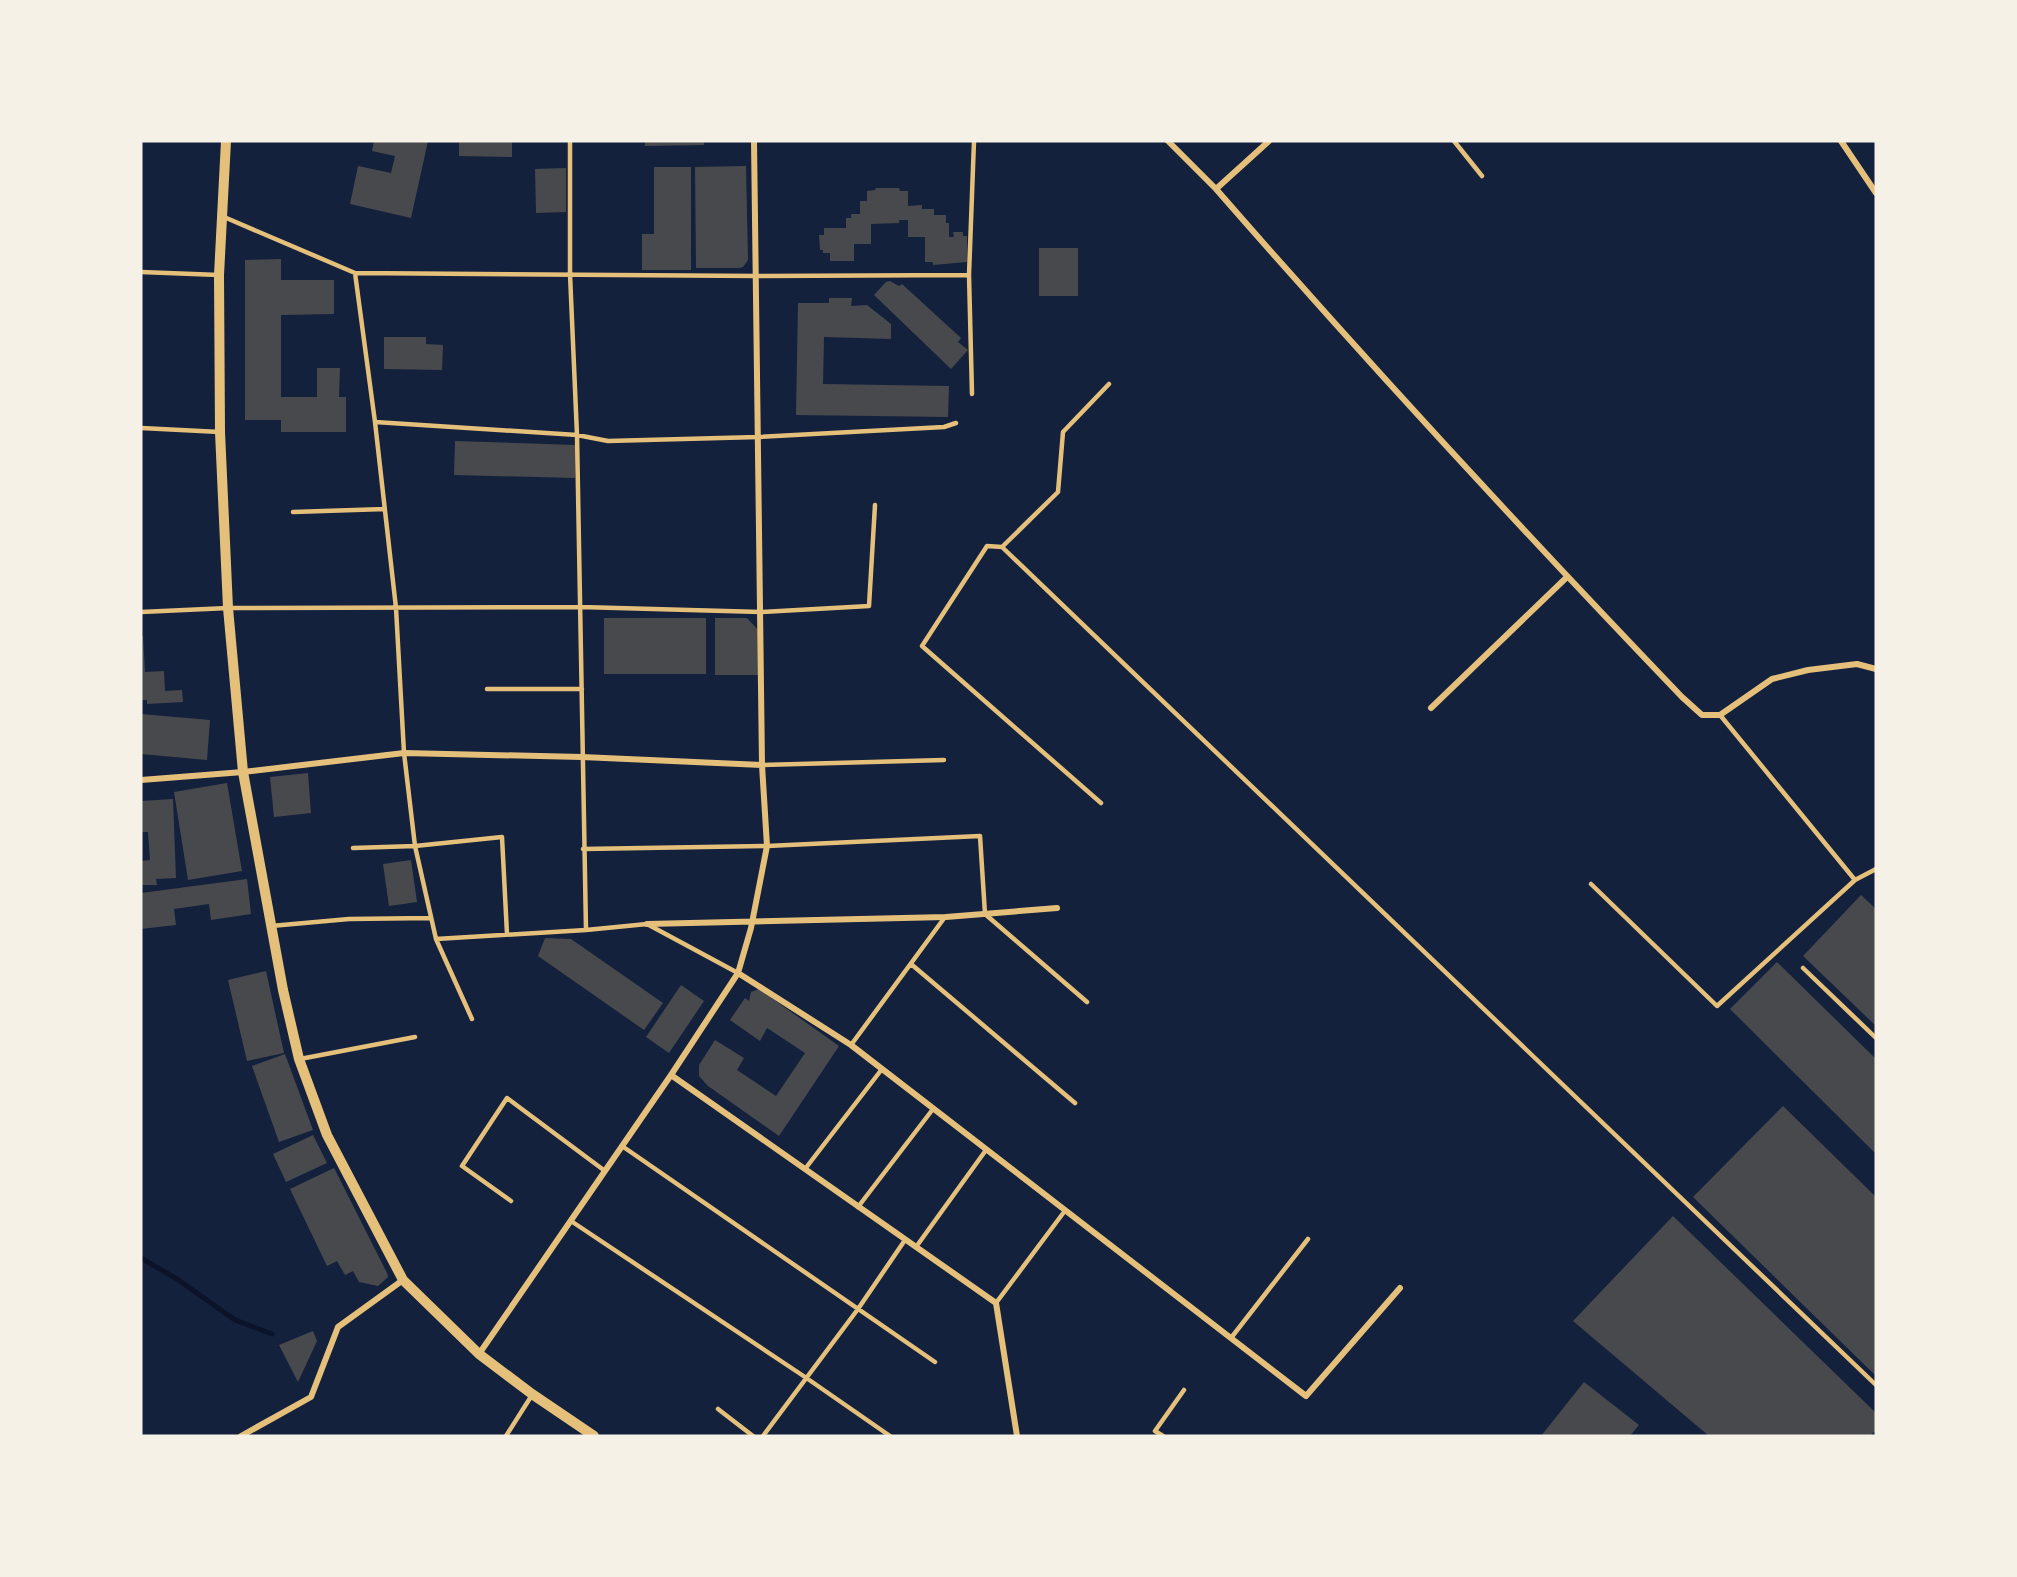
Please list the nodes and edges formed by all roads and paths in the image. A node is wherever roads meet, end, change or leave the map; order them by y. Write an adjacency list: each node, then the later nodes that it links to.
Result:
1 (226, 141): 12 (street)
2 (570, 141): 15 (lane)
3 (754, 141): 18 (street)
4 (974, 141): 17 (lane)
5 (1168, 141): 10 (street)
6 (1269, 141): 10 (street)
7 (1454, 141): 9 (lane)
8 (1841, 141): 11 (street)
9 (1482, 176)
10 (1216, 189): 31 (street)
11 (1876, 193)
12 (223, 217): 14 (lane); 16 (street)
13 (141, 272): 16 (lane)
14 (355, 273): 15 (lane); 21 (lane)
15 (570, 274): 18 (lane); 25 (lane)
16 (219, 275): 24 (street)
17 (969, 275): 18 (lane); 20 (lane)
18 (756, 276): 26 (street)
19 (1109, 384): 30 (lane)
20 (972, 394)
21 (375, 422): 25 (lane); 28 (lane)
22 (956, 423): 26 (lane)
23 (141, 428): 24 (lane)
24 (220, 432): 33 (street)
25 (577, 435): 26 (lane); 32 (lane)
26 (758, 438): 36 (street)
27 (875, 505): 36 (lane)
28 (385, 509): 29 (lane); 34 (lane)
29 (293, 512)
30 (1002, 547): 48 (lane); 98 (lane)
31 (1567, 577): 40 (street); 41 (street)
32 (581, 607): 34 (lane); 36 (lane); 39 (lane)
33 (228, 608): 34 (lane); 35 (lane); 46 (street)
34 (396, 608): 42 (lane)
35 (141, 612)
36 (761, 612): 45 (street)
37 (1876, 669): 41 (street)
38 (487, 688): 39 (lane)
39 (582, 688): 43 (lane)
40 (1431, 708)
41 (1720, 715): 54 (lane)
42 (404, 753): 43 (street); 46 (street); 49 (lane)
43 (582, 757): 45 (street); 52 (lane)
44 (944, 760): 45 (lane)
45 (762, 765): 50 (street)
46 (243, 772): 47 (street); 62 (street)
47 (141, 780)
48 (1101, 803)
49 (415, 846): 51 (lane); 59 (lane); 64 (lane)
50 (767, 846): 52 (lane); 57 (lane); 60 (street)
51 (353, 848)
52 (583, 849): 63 (lane)
53 (1876, 869): 54 (lane)
54 (1855, 879): 55 (lane)
55 (1591, 884)
56 (1057, 908): 57 (street)
57 (984, 914): 58 (street); 69 (lane)
58 (946, 917): 60 (street); 66 (lane)
59 (431, 918): 62 (lane); 65 (lane)
60 (752, 920): 61 (street); 68 (street)
61 (647, 924): 63 (lane); 68 (lane)
62 (271, 926): 74 (street)
63 (586, 930): 64 (lane)
64 (507, 934): 65 (lane)
65 (436, 939): 70 (lane)
66 (911, 964): 73 (lane); 77 (lane)
67 (1803, 968): 72 (lane)
68 (738, 973): 73 (street); 76 (street)
69 (1087, 1002)
70 (472, 1019)
71 (415, 1037): 74 (lane)
72 (1876, 1038)
73 (851, 1045): 75 (street)
74 (299, 1059): 90 (street)
75 (882, 1069): 78 (street); 81 (lane)
76 (671, 1075): 79 (street); 81 (street)
77 (1075, 1103)
78 (933, 1109): 80 (street); 84 (lane)
79 (622, 1146): 82 (street); 93 (lane)
80 (986, 1150): 85 (street); 89 (lane)
81 (806, 1169): 84 (street)
82 (605, 1171): 83 (lane); 86 (street)
83 (511, 1201)
84 (858, 1207): 88 (street)
85 (1064, 1212): 92 (lane); 94 (street)
86 (571, 1221): 95 (street); 97 (lane)
87 (1308, 1239): 94 (lane)
88 (905, 1240): 89 (street); 93 (lane)
89 (916, 1247): 92 (street)
90 (403, 1281): 95 (street); 102 (street)
91 (1400, 1288): 94 (street)
92 (996, 1304): 108 (street)
93 (858, 1309): 96 (lane); 97 (lane)
94 (1231, 1338)
95 (479, 1354): 100 (street)
96 (935, 1362)
97 (806, 1377): 106 (lane); 107 (lane)
98 (1876, 1385)
99 (1184, 1390): 109 (lane)
100 (532, 1394): 103 (lane); 104 (street)
101 (718, 1409): 105 (lane)
102 (241, 1436)
103 (506, 1436)
104 (594, 1436)
105 (753, 1436)
106 (763, 1436)
107 (890, 1436)
108 (1017, 1436)
109 (1163, 1436)

